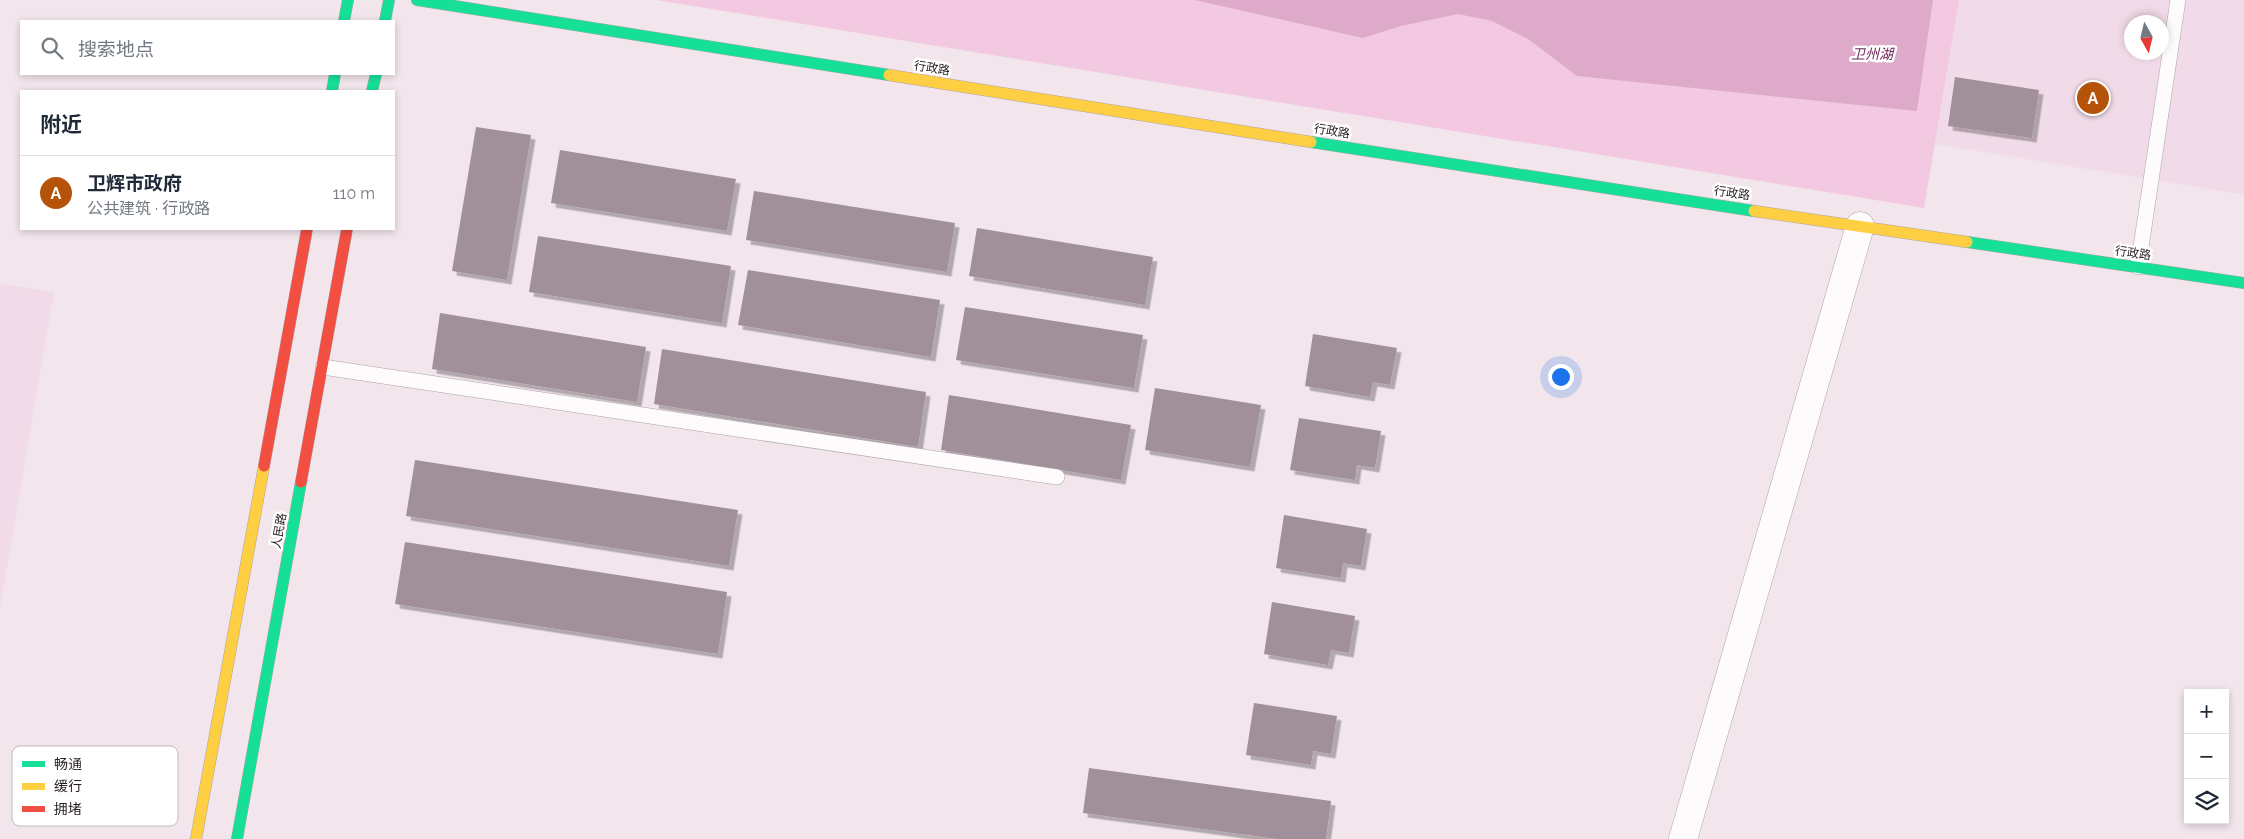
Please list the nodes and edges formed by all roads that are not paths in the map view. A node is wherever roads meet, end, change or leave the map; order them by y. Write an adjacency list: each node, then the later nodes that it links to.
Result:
1 (348, 0): 5 (street)
2 (389, 0): 6 (street)
3 (417, 0): 11 (street, 行政路)
4 (2178, 0): 14 (lane)
5 (344, 20)
6 (385, 20)
7 (335, 75): 9 (street)
8 (376, 75): 10 (street)
9 (332, 90)
10 (372, 90)
11 (1860, 226): 14 (street, 行政路); 20 (street)
12 (307, 230): 18 (street)
13 (348, 230): 16 (street, 人民路)
14 (2138, 267): 15 (street, 行政路)
15 (2244, 283)
16 (322, 366): 17 (lane); 19 (street, 人民路)
17 (1057, 477)
18 (196, 839)
19 (237, 839)
20 (1683, 839)

